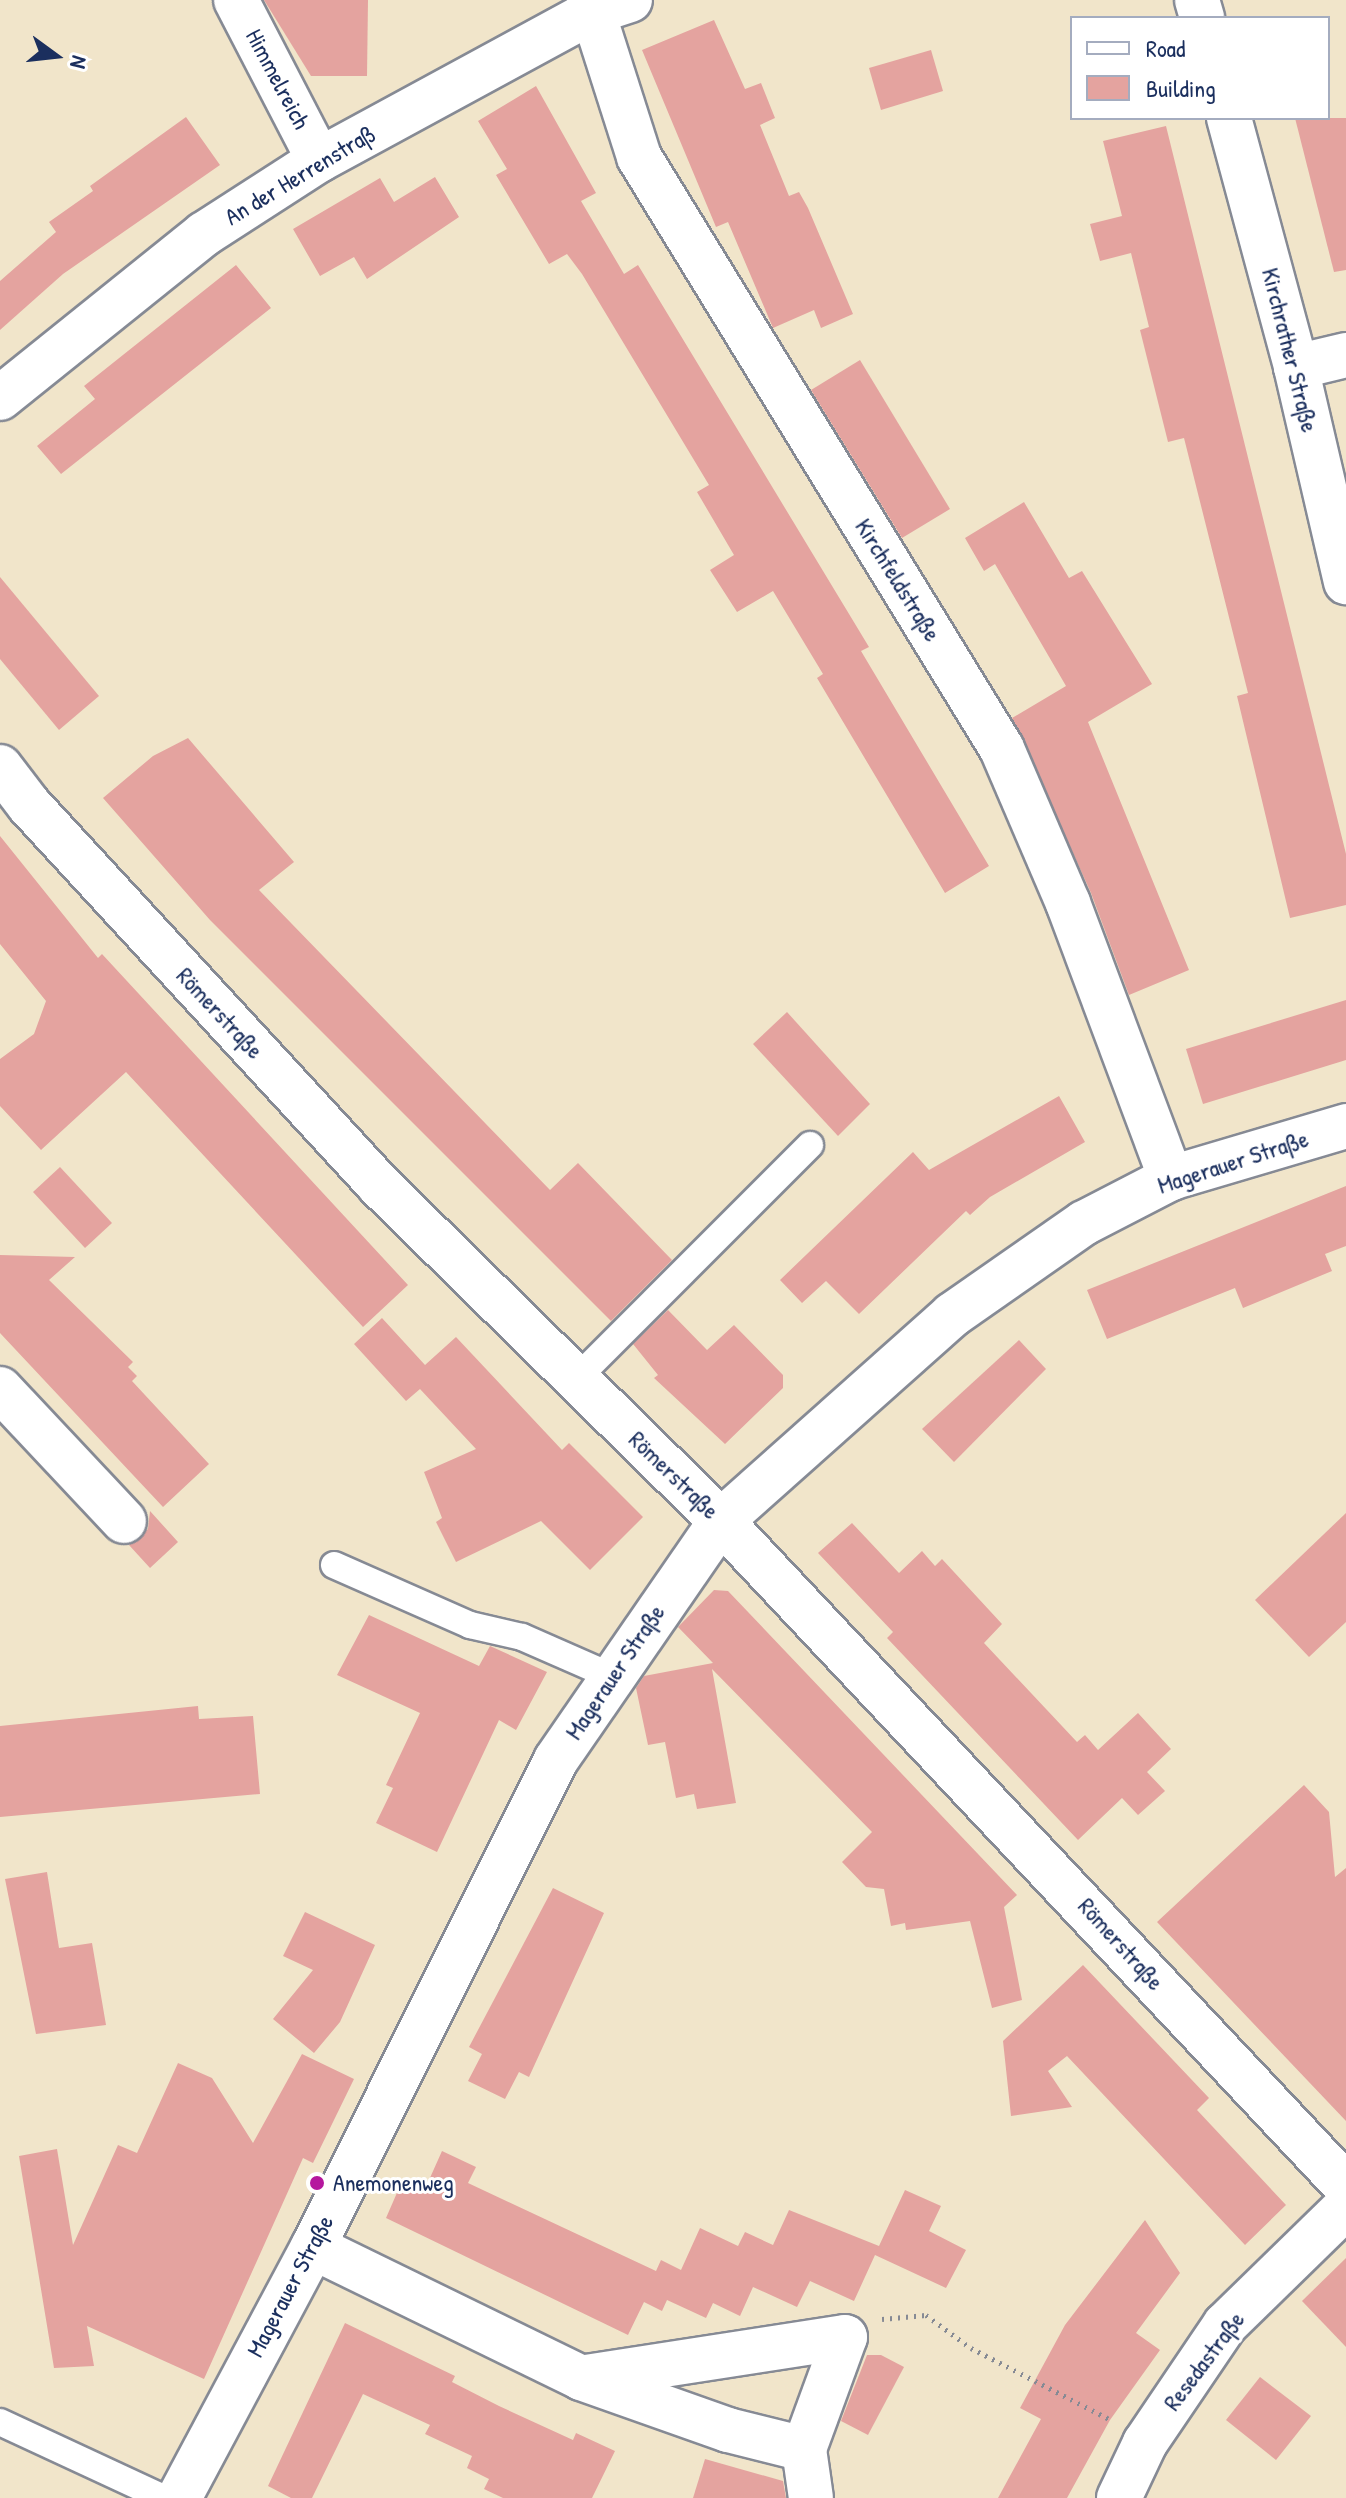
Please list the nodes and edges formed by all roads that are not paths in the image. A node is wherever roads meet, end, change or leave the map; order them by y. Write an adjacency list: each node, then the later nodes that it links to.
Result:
1 (236, 0): 5 (street, Himmelreich)
2 (630, 0): 3 (street, An der Herrenstraß)
3 (589, 7): 5 (street, An der Herrenstraß); 13 (street, Kirchfeldstraße)
4 (1230, 120): 7 (street, Kirchrather Straße)
5 (319, 160): 8 (street, An der Herrenstraß)
6 (1346, 355): 7 (street)
7 (1296, 367): 9 (street, Kirchrather Straße)
8 (0, 398)
9 (1346, 582)
10 (0, 767): 14 (street, Römerstraße)
11 (1346, 1126): 13 (street, Magerauer Straße)
12 (810, 1145): 14 (lane)
13 (1171, 1178): 17 (street, Magerauer Straße)
14 (576, 1379): 17 (street, Römerstraße)
15 (0, 1389): 16 (street)
16 (124, 1521)
17 (721, 1521): 19 (street, Magerauer Straße); 20 (street, Römerstraße)
18 (334, 1565): 19 (lane)
19 (611, 1676): 22 (street, Magerauer Straße)
20 (1346, 2186)
21 (1346, 2207): 29 (street, Resedastraße)
22 (313, 2247): 23 (street); 27 (street, Magerauer Straße)
23 (581, 2378): 25 (street); 25 (street)
24 (0, 2422): 26 (lane)
25 (804, 2449): 28 (street)
26 (164, 2498)
27 (179, 2498)
28 (811, 2498)
29 (1119, 2498)

